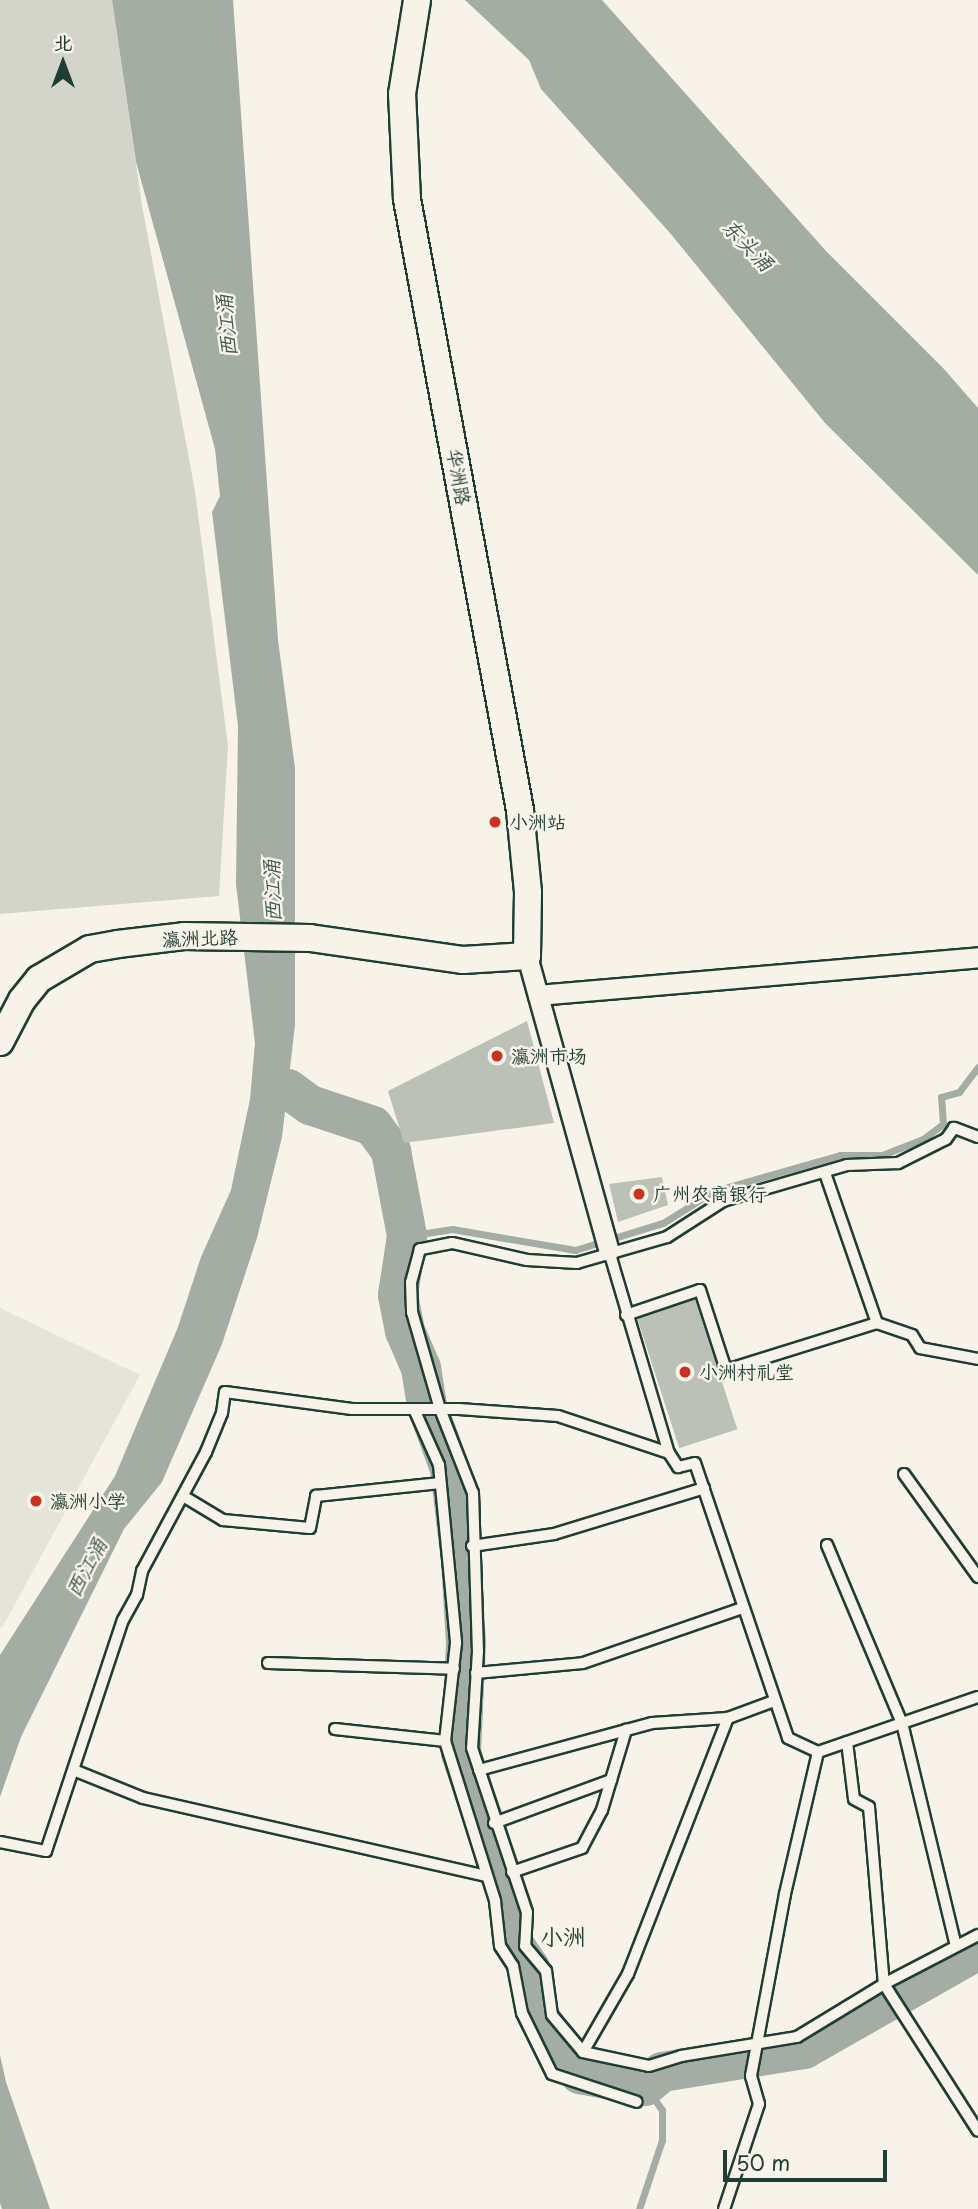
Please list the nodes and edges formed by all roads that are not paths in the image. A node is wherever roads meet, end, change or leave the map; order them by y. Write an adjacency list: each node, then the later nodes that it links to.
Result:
1 (417, 0): 2 (main road, 华洲路)
2 (527, 956): 4 (street); 5 (main road, 瀛洲北路)
3 (978, 957): 4 (street)
4 (538, 995): 8 (street)
5 (0, 1042)
6 (978, 1137): 7 (lane)
7 (825, 1173): 8 (lane); 10 (lane)
8 (609, 1251): 9 (lane); 13 (lane)
9 (626, 1315): 10 (lane); 14 (lane)
10 (877, 1323): 11 (lane)
11 (978, 1359)
12 (414, 1409): 13 (lane); 16 (lane); 18 (lane)
13 (440, 1409): 14 (lane); 20 (lane)
14 (669, 1453): 17 (lane)
15 (904, 1474): 21 (lane)
16 (440, 1483): 18 (lane); 24 (lane)
17 (704, 1488): 20 (lane); 22 (lane)
18 (183, 1496): 36 (lane)
19 (827, 1545): 29 (lane)
20 (472, 1546): 25 (lane)
21 (978, 1577)
22 (743, 1608): 25 (lane); 27 (lane)
23 (268, 1663): 24 (lane)
24 (454, 1669): 32 (lane)
25 (476, 1673): 35 (lane)
26 (978, 1697): 29 (lane)
27 (774, 1701): 28 (lane); 34 (lane)
28 (728, 1718): 31 (lane); 46 (lane)
29 (902, 1723): 33 (lane); 43 (lane)
30 (335, 1729): 32 (lane)
31 (626, 1730): 35 (lane); 37 (lane)
32 (445, 1741): 41 (lane)
33 (847, 1742): 34 (lane); 44 (lane)
34 (818, 1752): 45 (lane)
35 (478, 1770): 38 (lane)
36 (76, 1771): 39 (lane); 41 (lane)
37 (611, 1780): 38 (lane); 40 (lane)
38 (494, 1823): 40 (lane)
39 (0, 1842)
40 (512, 1872): 46 (lane)
41 (485, 1876): 47 (lane)
42 (978, 1935): 43 (lane)
43 (956, 1947): 44 (lane)
44 (884, 1984): 45 (lane); 48 (lane)
45 (758, 2041): 46 (lane); 49 (lane)
46 (583, 2052)
47 (637, 2102)
48 (978, 2131)
49 (724, 2209)

